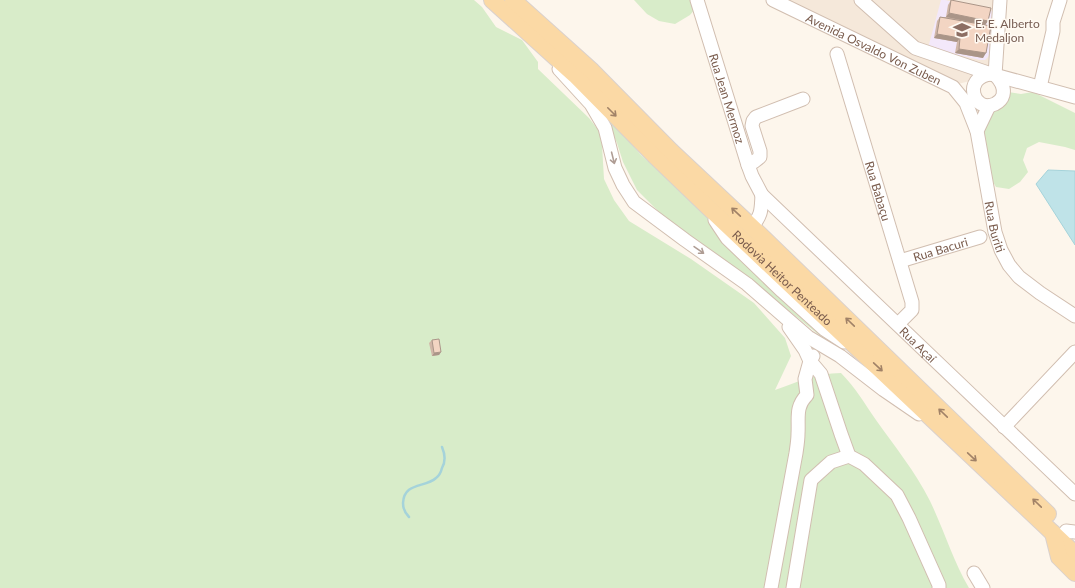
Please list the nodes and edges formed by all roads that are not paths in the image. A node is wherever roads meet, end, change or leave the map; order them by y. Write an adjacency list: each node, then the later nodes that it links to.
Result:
1 (492, 0): 8 (main road, Rodovia Heitor Penteado)
2 (513, 0): 24 (main road, Rodovia Heitor Penteado, one-way to 2)
3 (697, 0): 22 (street, Rua Jean Mermoz)
4 (773, 0): 13 (street, Avenida Osvaldo Von Zuben)
5 (861, 0): 10 (street)
6 (1000, 0): 10 (street)
7 (1060, 0): 14 (street)
8 (520, 25): 27 (street, one-way to 27); 34 (main road, Rodovia Heitor Penteado, one-way to 34)
9 (837, 54): 26 (street, Rua Babaçu)
10 (993, 75): 11 (street); 12 (street); 15 (street)
11 (976, 82): 13 (street, Avenida Osvaldo Von Zuben); 17 (street)
12 (1019, 82): 14 (street); 15 (street)
13 (953, 87): 20 (street, Rua Buriti)
14 (1040, 87): 16 (street)
15 (1004, 93): 19 (street)
16 (1075, 97)
17 (976, 99): 19 (street); 20 (street)
18 (803, 100): 22 (street)
19 (989, 106): 21 (street)
20 (970, 112): 21 (street, Rua Buriti)
21 (977, 131): 28 (street, Rua Buriti)
22 (748, 165): 23 (street, Rua Jean Mermoz)
23 (762, 195): 24 (street); 29 (street, Rua Açaí)
24 (752, 227): 37 (main road, Rodovia Heitor Penteado, one-way to 24)
25 (980, 237): 26 (street, Rua Bacuri)
26 (900, 261): 29 (street, Rua Babaçu)
27 (781, 314): 30 (street); 32 (street)
28 (1075, 316)
29 (898, 324): 33 (street, Rua Açaí)
30 (828, 349): 32 (street); 34 (street)
31 (1075, 352): 33 (street)
32 (810, 361): 35 (street); 41 (street)
33 (1004, 427): 36 (street, Rua Açaí)
34 (946, 432): 37 (main road, Rodovia Heitor Penteado, one-way to 37)
35 (849, 456): 42 (street); 43 (street)
36 (1075, 494)
37 (1067, 534): 38 (main road, Rodovia Heitor Penteado); 40 (main road)
38 (1075, 554)
39 (974, 573): 44 (street)
40 (1075, 573)
41 (772, 588)
42 (793, 588)
43 (939, 588)
44 (983, 588)

